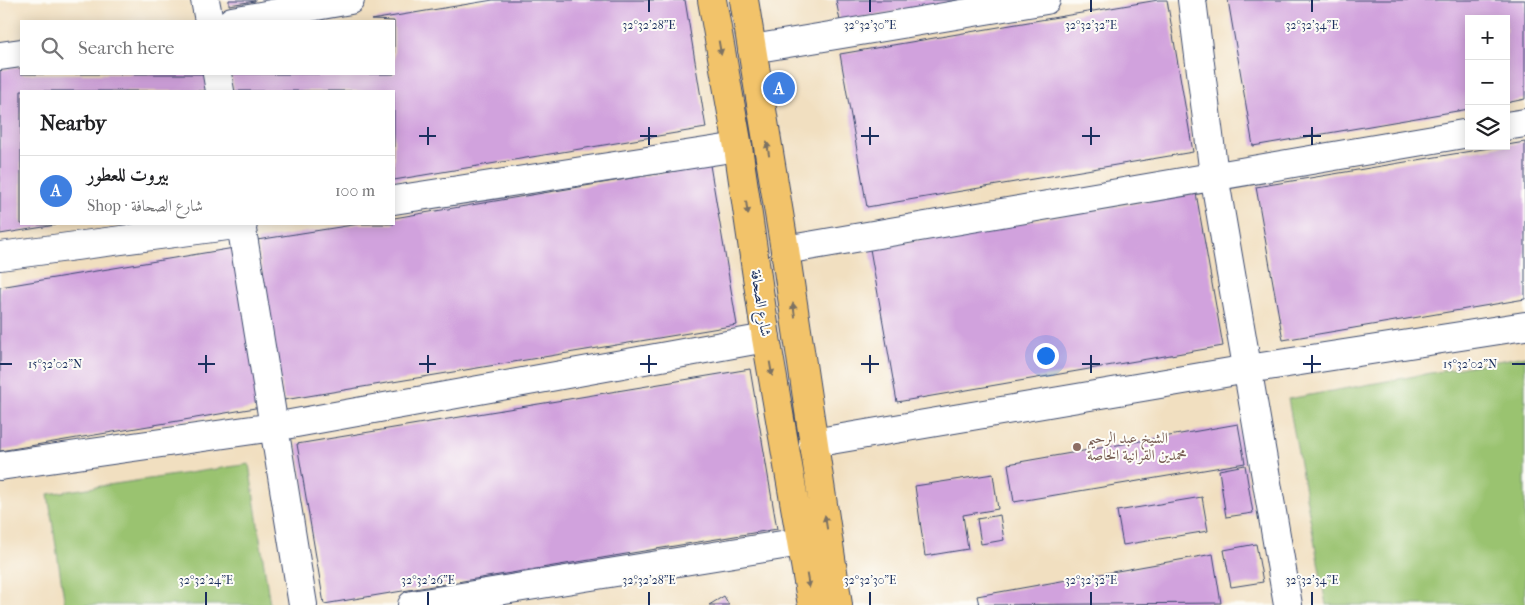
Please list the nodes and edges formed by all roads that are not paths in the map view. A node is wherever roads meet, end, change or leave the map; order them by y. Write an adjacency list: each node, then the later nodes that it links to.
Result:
1 (205, 0): 7 (street)
2 (350, 0): 8 (street)
3 (712, 0): 17 (main road, شارع الصحافة, one-way to 17)
4 (744, 0): 9 (main road, شارع الصحافة)
5 (1046, 0): 9 (street)
6 (1192, 0): 18 (street)
7 (209, 20)
8 (238, 20)
9 (752, 49): 22 (main road, شارع الصحافة, one-way to 9)
10 (20, 53): 11 (street)
11 (0, 56)
12 (217, 75): 13 (street)
13 (220, 90)
14 (1525, 123): 15 (street)
15 (1510, 125)
16 (1465, 134): 18 (street)
17 (738, 147): 19 (street); 25 (main road, شارع الصحافة, one-way to 25)
18 (1214, 175): 22 (street); 26 (street)
19 (395, 200)
20 (234, 225): 23 (street)
21 (242, 225): 27 (street)
22 (785, 250): 28 (main road, شارع الصحافة, one-way to 22)
23 (0, 256)
24 (1525, 326): 26 (street)
25 (766, 338): 27 (street); 30 (main road, شارع الصحافة, one-way to 30)
26 (1248, 369): 28 (street); 35 (street)
27 (274, 427): 29 (street); 31 (street)
28 (813, 443): 34 (main road, شارع الصحافة, one-way to 28)
29 (0, 466)
30 (801, 542): 32 (street); 33 (main road, شارع الصحافة, one-way to 33)
31 (303, 605)
32 (412, 605)
33 (812, 605)
34 (838, 605)
35 (1288, 605)

